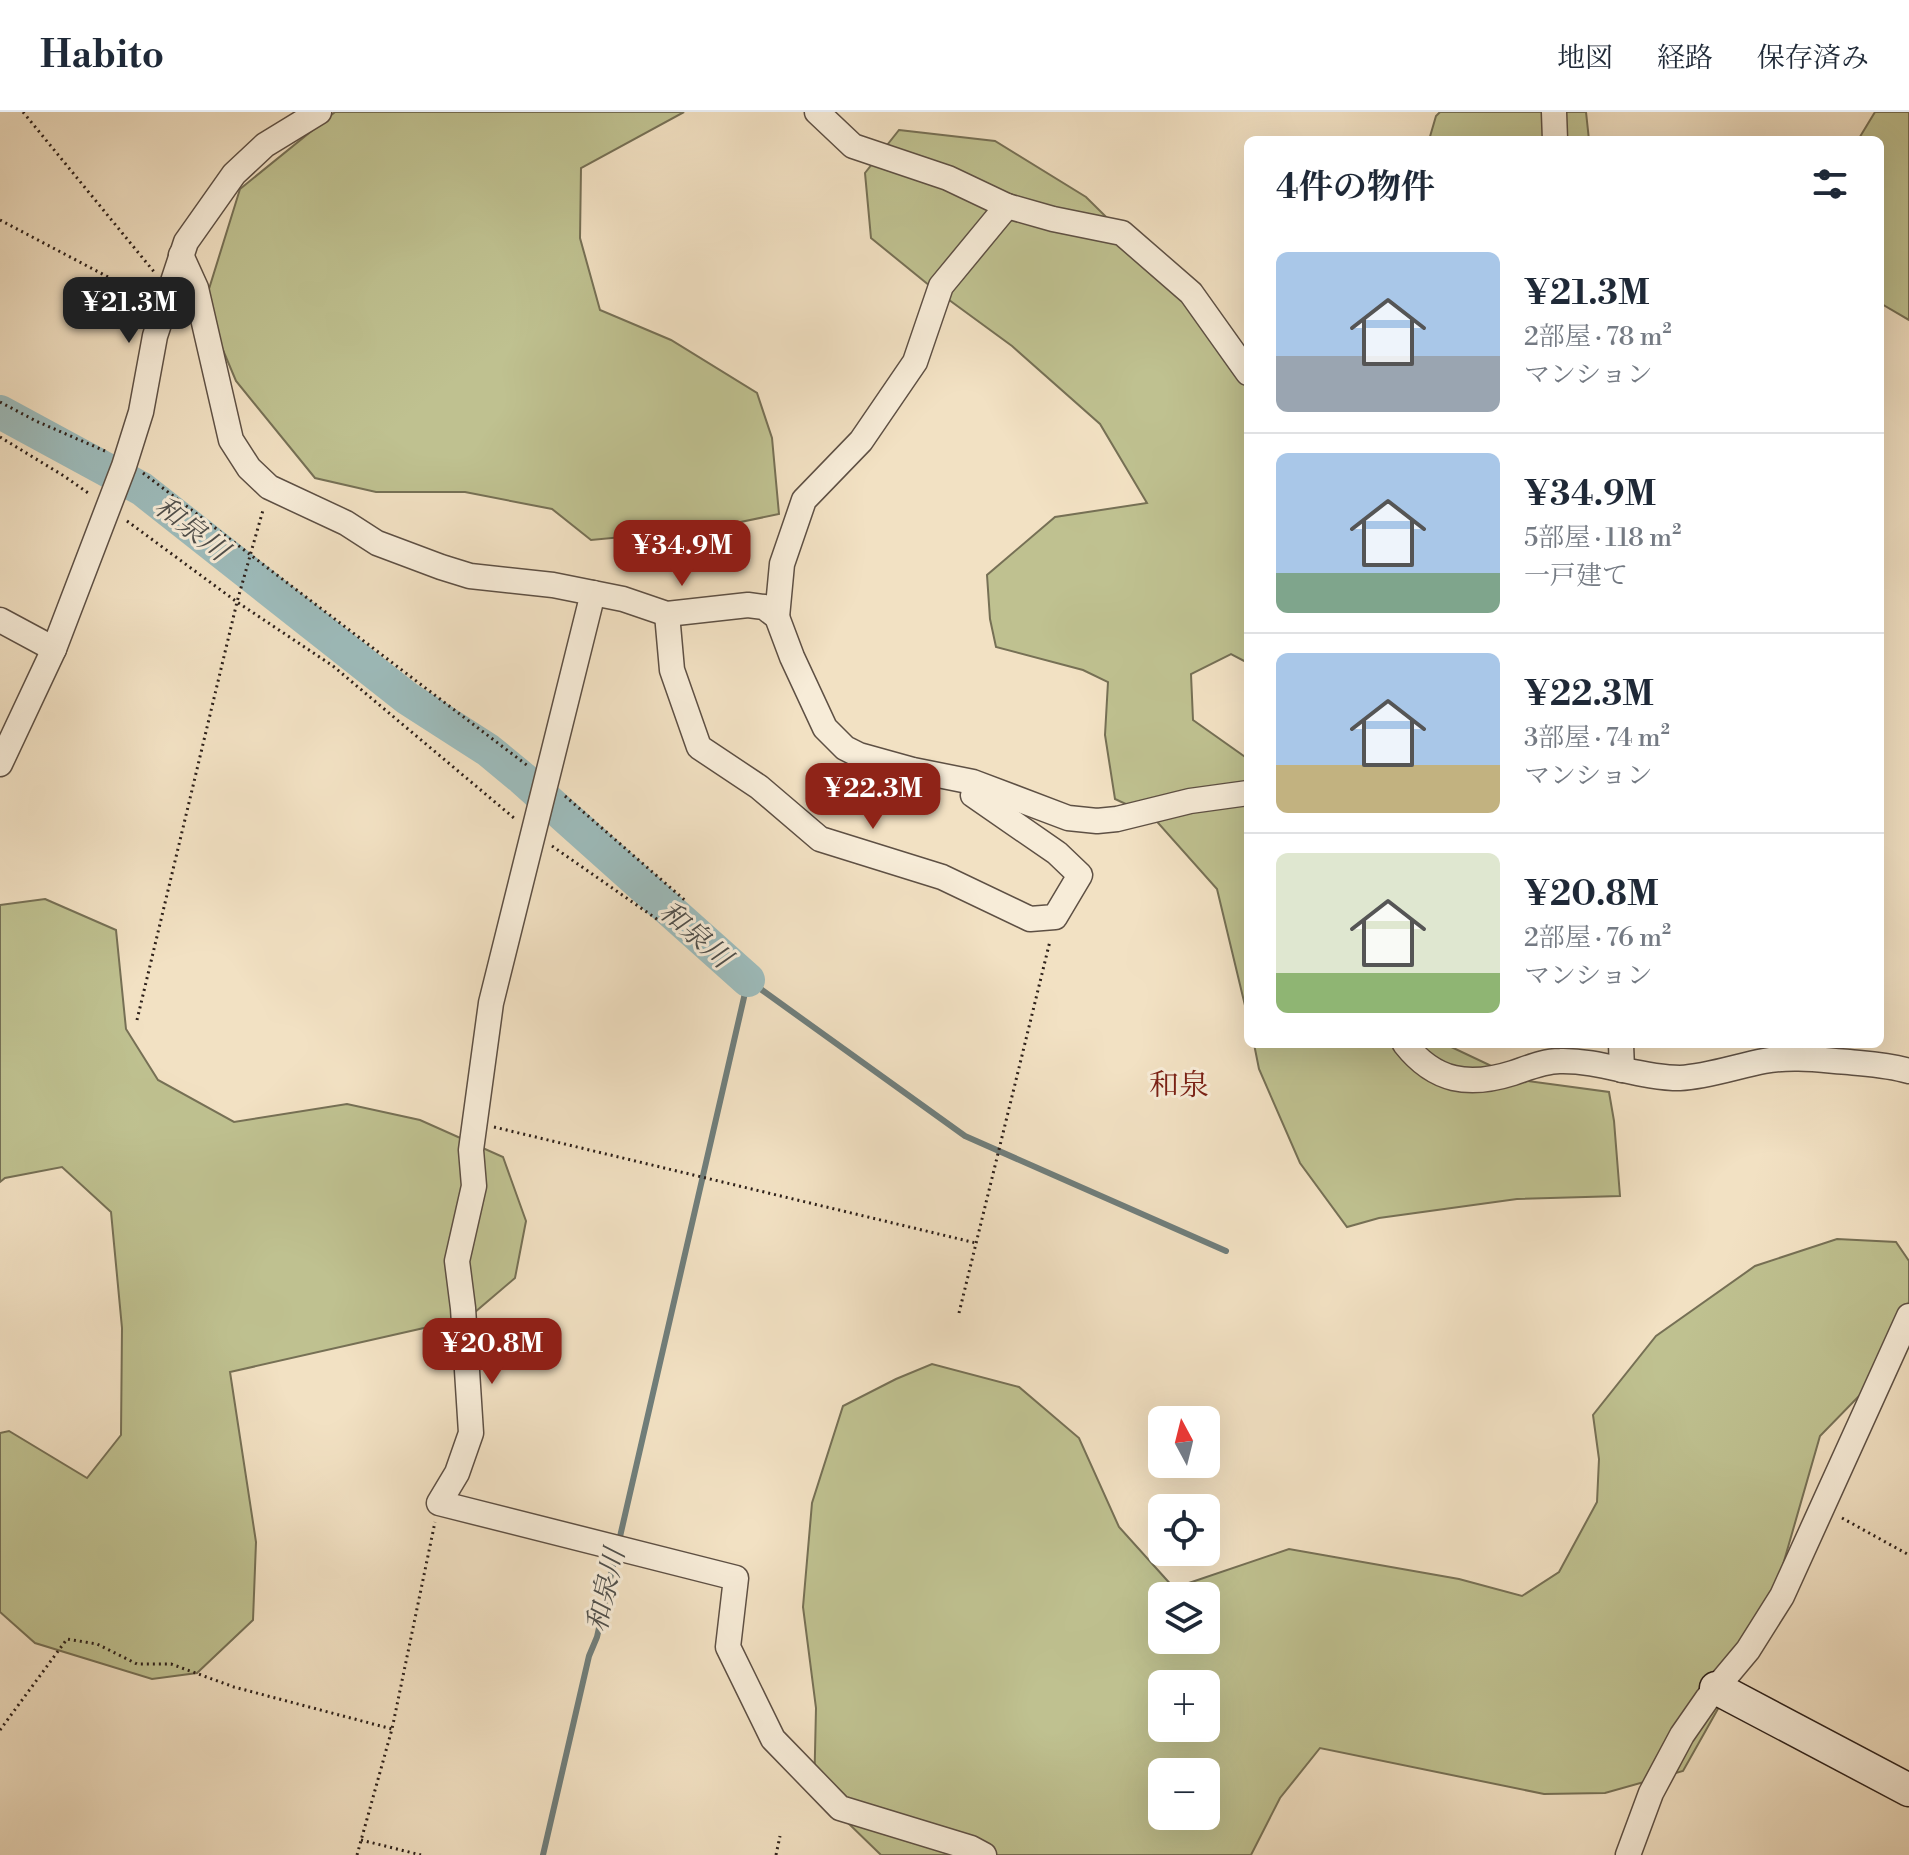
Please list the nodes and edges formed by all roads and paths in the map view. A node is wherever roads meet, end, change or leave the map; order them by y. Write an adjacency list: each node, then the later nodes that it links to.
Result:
1 (23, 112): 9 (path)
2 (319, 112): 8 (street)
3 (817, 112): 6 (street)
4 (1554, 112): 5 (street)
5 (1555, 136)
6 (1007, 206): 10 (street); 18 (street)
7 (0, 220): 9 (path)
8 (181, 255): 9 (street); 13 (street)
9 (166, 298): 12 (street)
10 (1244, 367)
11 (0, 402): 12 (path)
12 (125, 463): 14 (path); 20 (street)
13 (269, 487): 14 (path); 15 (street)
14 (250, 553): 16 (path); 22 (path)
15 (593, 593): 17 (street); 22 (street)
16 (237, 602): 25 (path); 29 (path)
17 (667, 614): 18 (street); 27 (street)
18 (777, 617): 23 (street)
19 (0, 620): 20 (street)
20 (54, 649): 21 (street)
21 (0, 764)
22 (546, 779): 25 (street); 26 (path)
23 (1244, 794)
24 (973, 795): 27 (street)
25 (532, 833): 28 (path); 34 (street)
26 (687, 902)
27 (1055, 917): 35 (path)
28 (661, 922)
29 (137, 1020)
30 (1408, 1048): 32 (street)
31 (1621, 1048): 32 (street)
32 (1622, 1070): 33 (street)
33 (1909, 1071)
34 (475, 1122): 35 (path); 38 (street)
35 (976, 1243): 36 (path)
36 (959, 1313)
37 (1909, 1316): 39 (street)
38 (439, 1503): 42 (path); 50 (street)
39 (1822, 1507): 40 (path); 41 (street)
40 (1909, 1555)
41 (1716, 1688): 44 (street); 51 (street)
42 (392, 1729): 43 (path); 46 (path)
43 (0, 1730)
44 (1909, 1790)
45 (780, 1836): 49 (path)
46 (361, 1840): 47 (path); 48 (path)
47 (357, 1855)
48 (421, 1855)
49 (776, 1855)
50 (984, 1855)
51 (1628, 1855)

